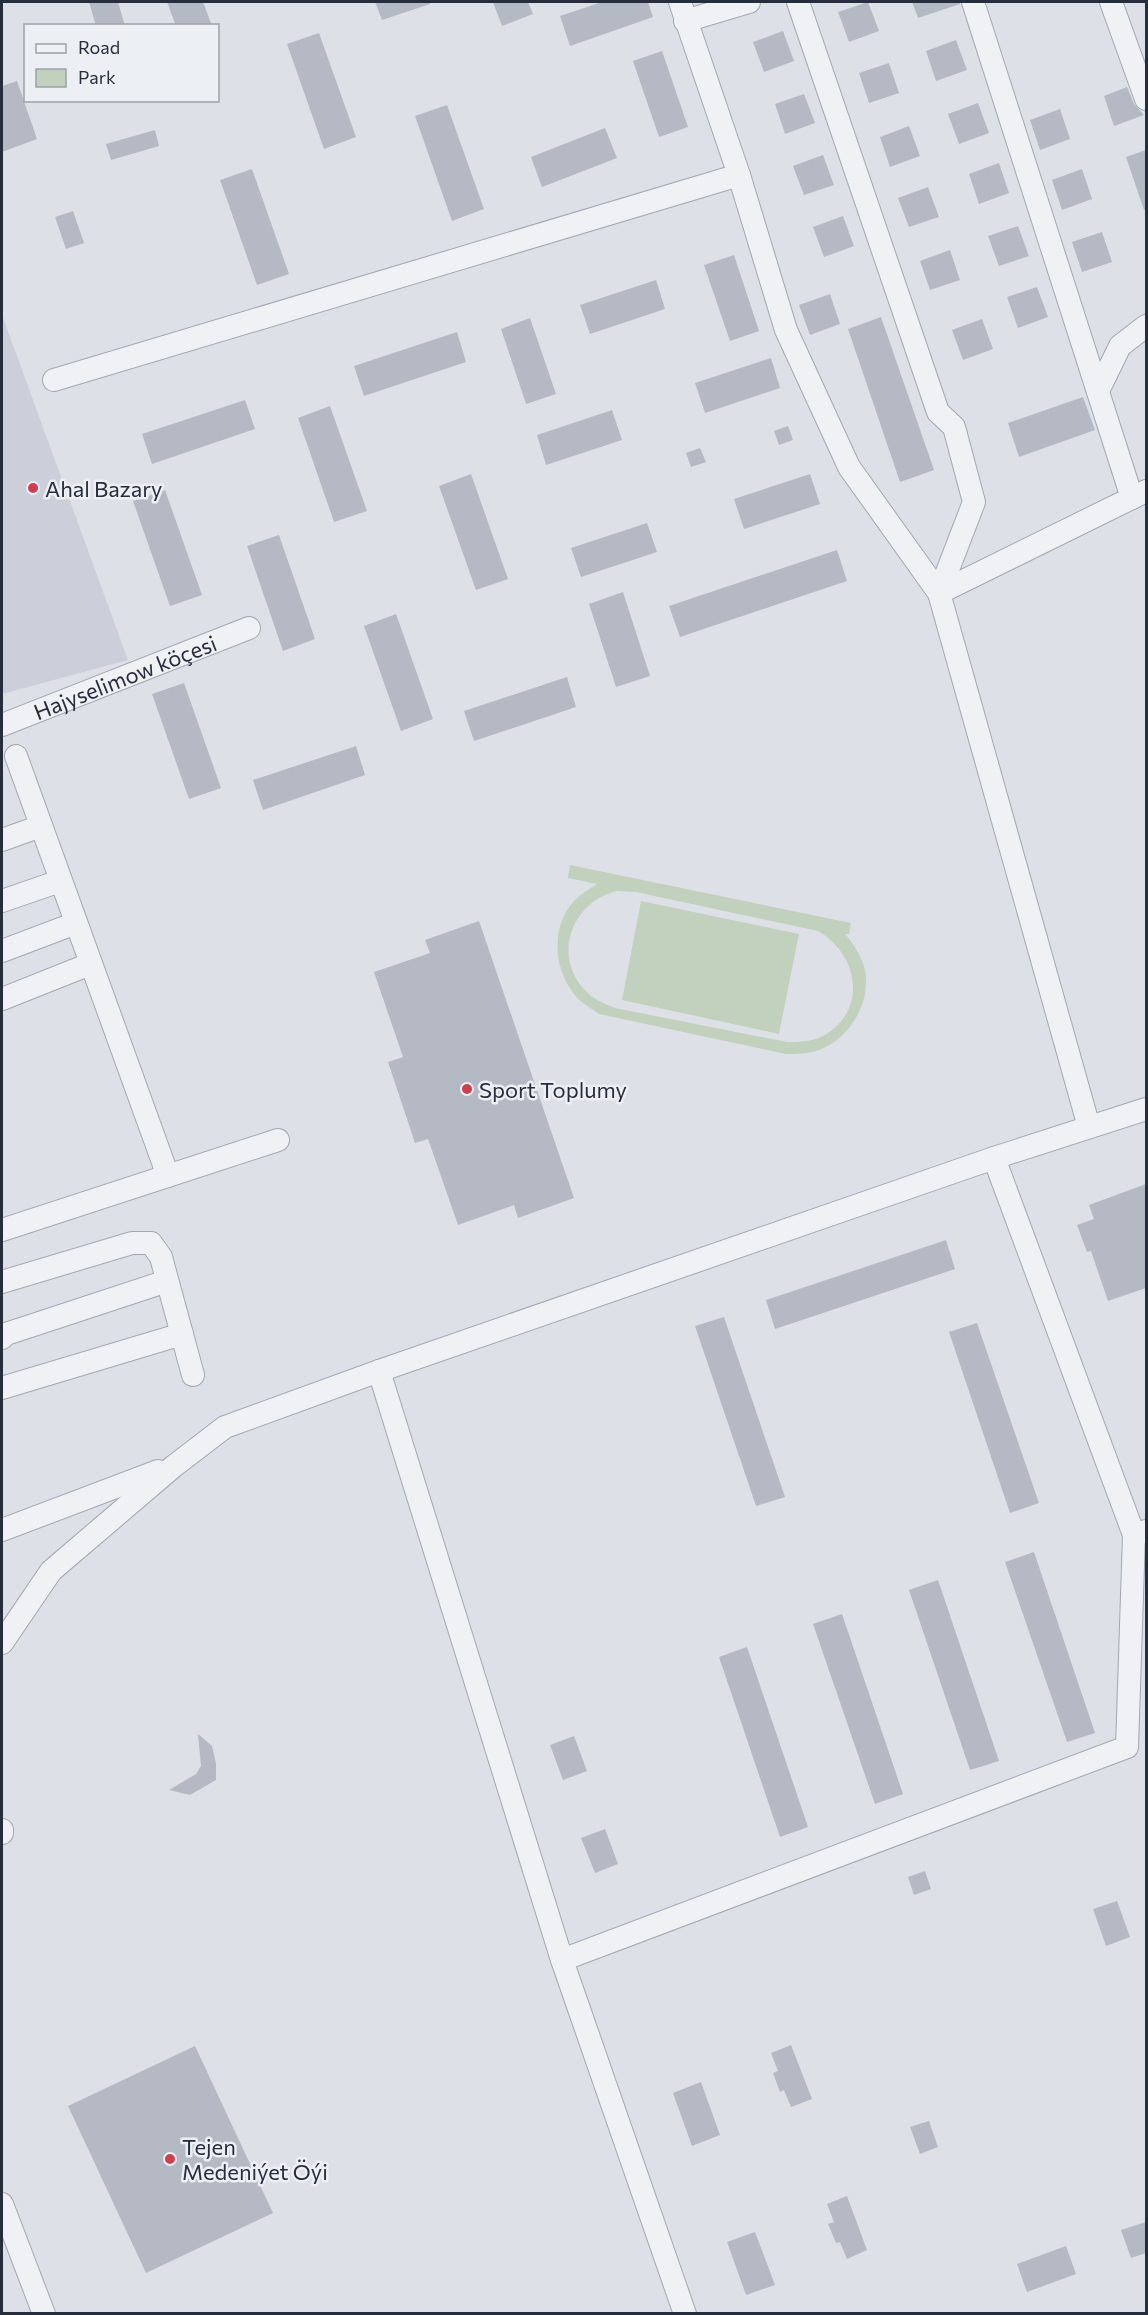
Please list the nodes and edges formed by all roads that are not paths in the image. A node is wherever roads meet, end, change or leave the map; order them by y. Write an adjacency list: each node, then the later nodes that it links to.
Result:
1 (748, 2): 5 (street)
2 (798, 2): 12 (street)
3 (973, 2): 10 (street)
4 (1111, 2): 6 (street)
5 (682, 11): 7 (street)
6 (1146, 99)
7 (739, 175): 9 (street); 12 (street)
8 (1146, 326): 10 (street)
9 (54, 380)
10 (1098, 391): 11 (street)
11 (1139, 495): 12 (street)
12 (939, 593): 25 (street)
13 (249, 628): 14 (street, Hajyselimow köçesi)
14 (2, 725)
15 (13, 770): 16 (street)
16 (41, 826): 17 (street); 18 (street)
17 (2, 840)
18 (60, 881): 19 (street); 20 (street)
19 (2, 901)
20 (76, 924): 21 (street); 22 (street)
21 (2, 951)
22 (90, 964): 23 (street); 28 (street)
23 (2, 999)
24 (1146, 1109): 25 (street)
25 (1089, 1127): 27 (street)
26 (278, 1140): 28 (street)
27 (994, 1158): 34 (street); 39 (street)
28 (168, 1176): 29 (street)
29 (2, 1230)
30 (167, 1281): 31 (street); 32 (street); 33 (street)
31 (2, 1282)
32 (182, 1334): 35 (street); 36 (street)
33 (2, 1338)
34 (379, 1371): 37 (street); 41 (street)
35 (193, 1376)
36 (2, 1388)
37 (174, 1466): 38 (street); 40 (street)
38 (2, 1530)
39 (1140, 1533): 41 (street)
40 (2, 1643)
41 (562, 1960): 44 (street)
42 (2, 2204): 43 (street)
43 (44, 2313)
44 (686, 2313)

